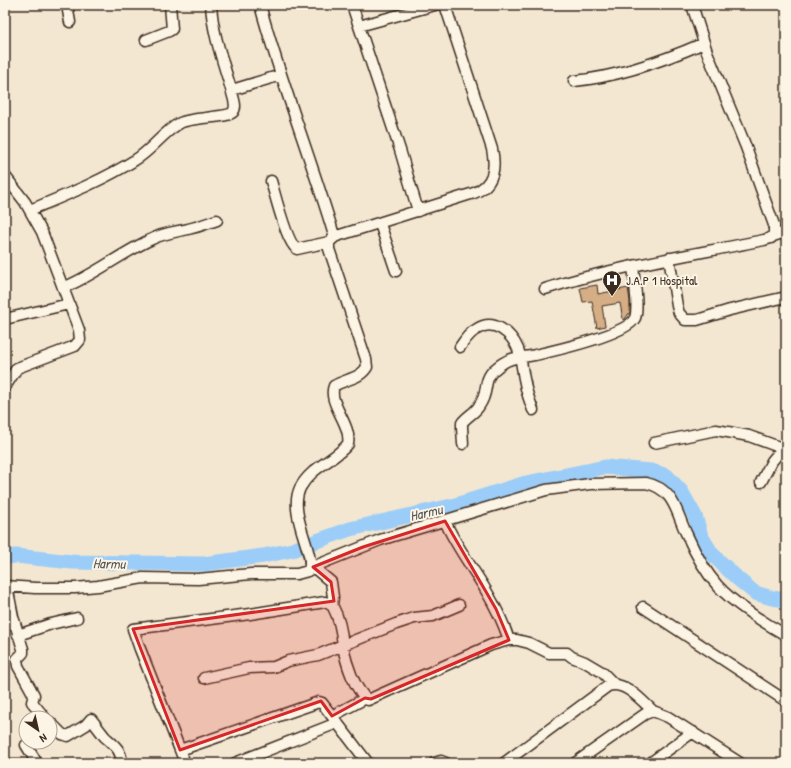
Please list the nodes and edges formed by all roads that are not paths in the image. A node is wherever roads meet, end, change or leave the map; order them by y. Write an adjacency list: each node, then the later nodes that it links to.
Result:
1 (67, 5): 9 (street)
2 (170, 5): 11 (street)
3 (210, 5): 15 (street)
4 (260, 5): 13 (street)
5 (352, 5): 10 (street)
6 (435, 5): 10 (street)
7 (445, 5): 19 (street)
8 (692, 5): 12 (street)
9 (70, 22)
10 (359, 26): 19 (street)
11 (146, 40)
12 (704, 43): 14 (street); 23 (street)
13 (281, 75): 15 (street); 24 (street)
14 (574, 81)
15 (232, 90): 18 (street)
16 (5, 176): 18 (street)
17 (271, 181): 24 (street)
18 (30, 210): 28 (street)
19 (418, 211): 21 (street)
20 (217, 220): 28 (street)
21 (380, 224): 24 (street); 27 (street)
22 (786, 232): 23 (street)
23 (773, 236): 25 (street)
24 (332, 239): 42 (street)
25 (669, 258): 26 (street); 30 (street)
26 (633, 266): 29 (street); 34 (street)
27 (396, 271)
28 (63, 288): 31 (street)
29 (545, 289)
30 (786, 297)
31 (69, 304): 32 (street); 35 (street)
32 (5, 319)
33 (460, 347): 34 (street)
34 (520, 357): 36 (street); 38 (street)
35 (5, 387)
36 (533, 410)
37 (654, 443): 39 (street)
38 (463, 444)
39 (784, 446): 40 (street)
40 (761, 482)
41 (445, 521): 42 (street); 50 (street); 51 (street)
42 (311, 564): 43 (street); 44 (street)
43 (6, 586): 48 (street)
44 (332, 605): 52 (street); 63 (street)
45 (459, 605): 52 (street)
46 (643, 607): 56 (street)
47 (77, 618): 49 (street)
48 (10, 624): 49 (street)
49 (18, 635): 57 (street)
50 (786, 635)
51 (509, 640): 54 (street); 55 (street)
52 (343, 646): 53 (street); 55 (street)
53 (204, 678)
54 (614, 684): 58 (street); 71 (street)
55 (366, 698): 59 (street)
56 (786, 701)
57 (38, 710)
58 (653, 711): 61 (street); 72 (street)
59 (335, 720): 63 (street); 67 (street); 68 (street)
60 (58, 730): 65 (street)
61 (693, 732): 73 (street); 74 (street)
62 (29, 750): 64 (street)
63 (180, 750): 66 (street)
64 (37, 763)
65 (122, 763)
66 (185, 763)
67 (235, 763)
68 (368, 763)
69 (434, 763): 70 (street)
70 (446, 763)
71 (504, 763)
72 (575, 763)
73 (650, 763)
74 (740, 763)

